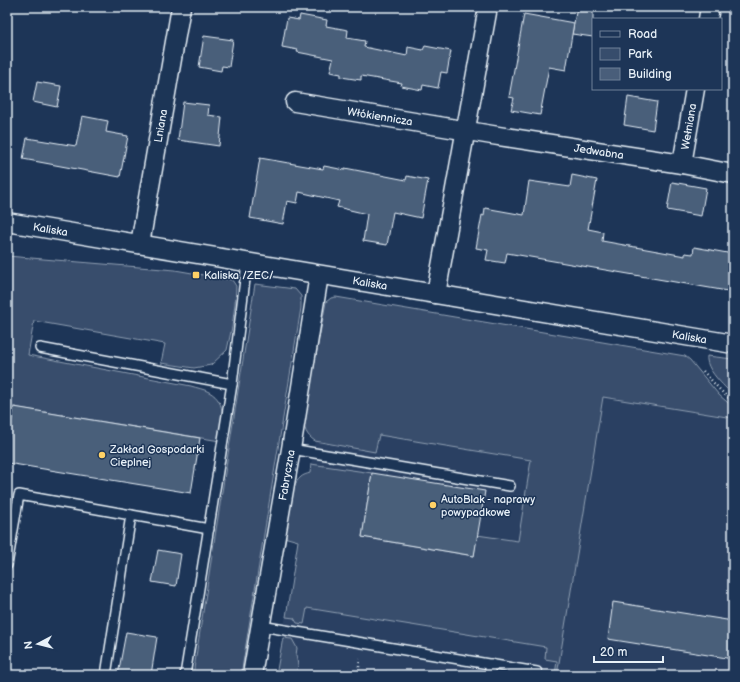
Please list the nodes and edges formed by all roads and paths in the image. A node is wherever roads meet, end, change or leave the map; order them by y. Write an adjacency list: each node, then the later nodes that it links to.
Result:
1 (181, 7): 11 (street, Lniana)
2 (488, 7): 7 (street)
3 (710, 7): 4 (street)
4 (708, 18)
5 (695, 90): 8 (street, Wełniana)
6 (295, 102): 7 (street, Włókiennicza)
7 (465, 131): 8 (street, Jedwabna); 14 (street)
8 (682, 164): 9 (street, Jedwabna)
9 (733, 174)
10 (7, 222): 11 (street, Kaliska)
11 (140, 244): 12 (street, Kaliska)
12 (247, 263): 13 (street, Kaliska); 18 (lane)
13 (319, 275): 14 (street, Kaliska); 20 (street, Fabryczna)
14 (436, 294): 15 (street, Kaliska)
15 (733, 344)
16 (40, 348): 18 (lane)
17 (703, 371): 19 (path)
18 (232, 384): 23 (lane)
19 (733, 402)
20 (291, 449): 21 (lane); 25 (street, Fabryczna)
21 (510, 486)
22 (131, 515): 23 (lane); 24 (lane); 28 (lane)
23 (209, 529): 29 (lane)
24 (7, 565)
25 (261, 626): 26 (lane); 30 (street, Fabryczna)
26 (491, 664): 27 (lane); 31 (lane)
27 (537, 672)
28 (106, 675)
29 (185, 675)
30 (252, 675)
31 (489, 675)

